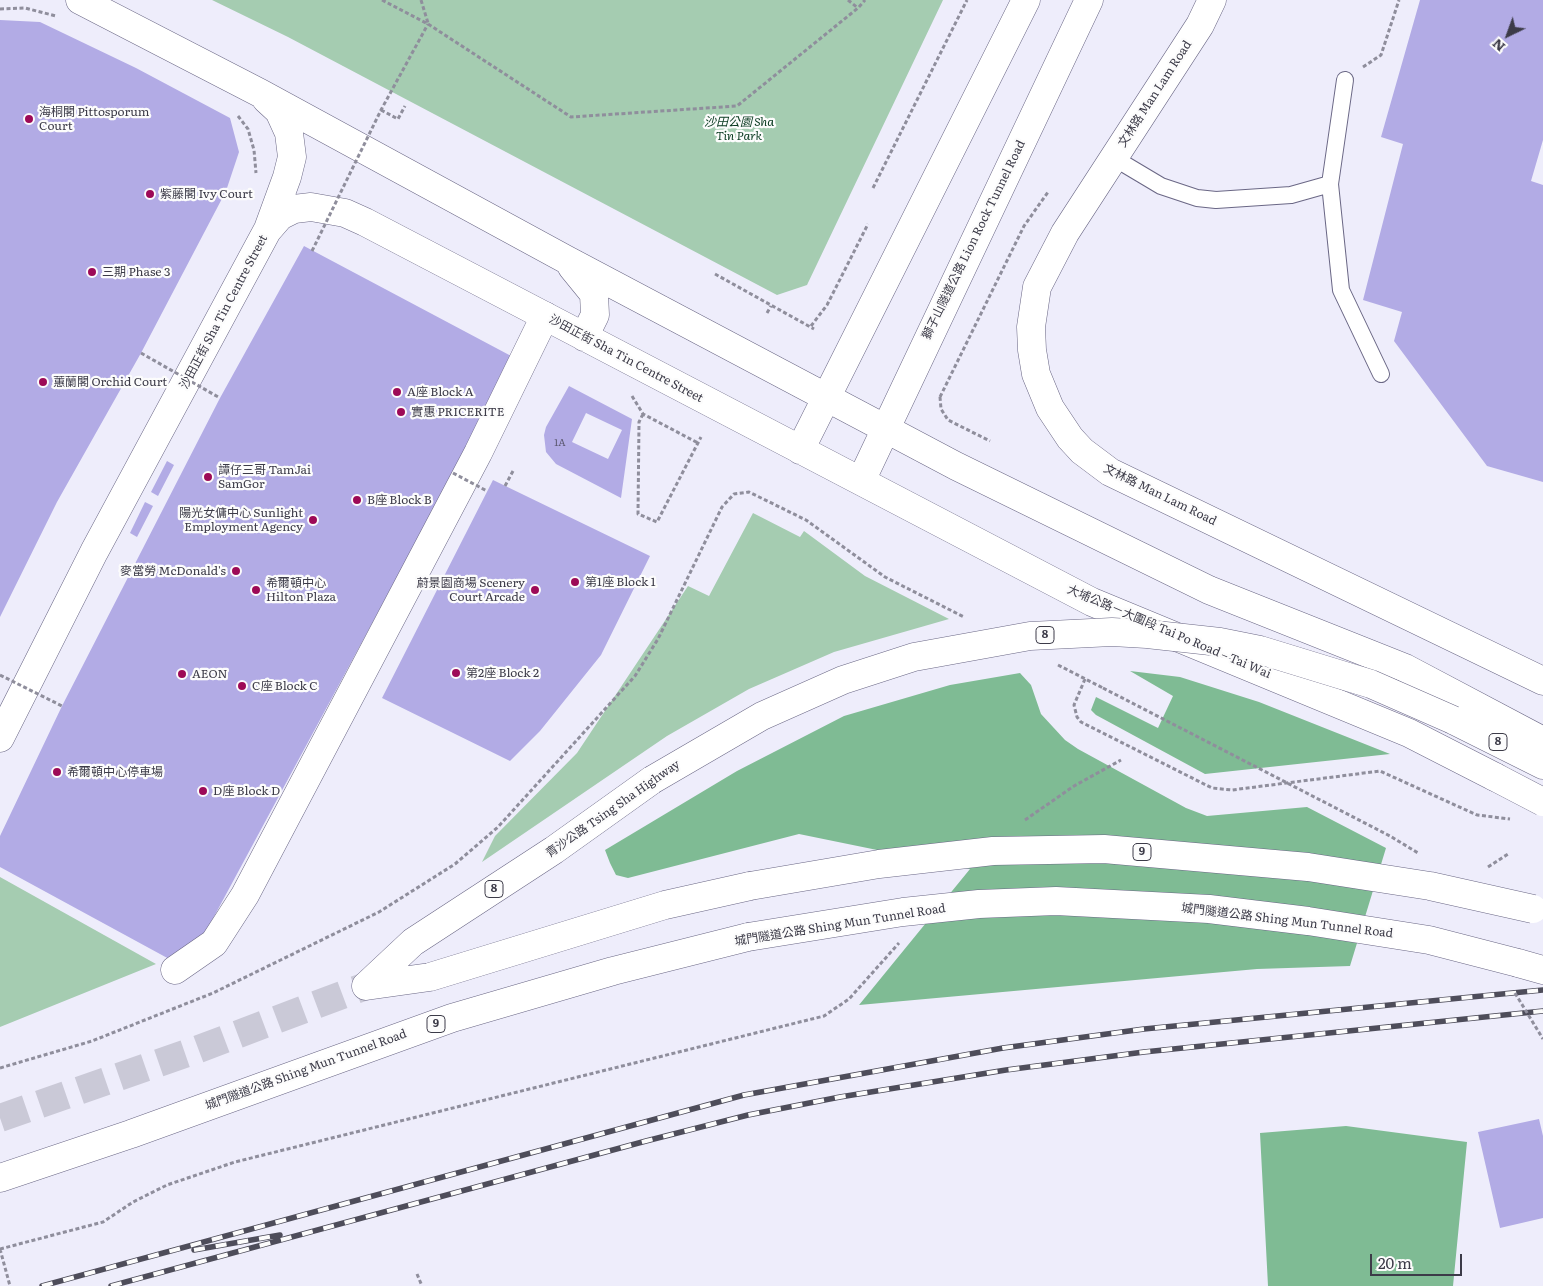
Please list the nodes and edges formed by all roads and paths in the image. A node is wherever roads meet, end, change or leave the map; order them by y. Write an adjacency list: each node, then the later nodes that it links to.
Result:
1 (382, 0): 13 (path)
2 (420, 0): 13 (path)
3 (848, 0): 10 (path)
4 (865, 0): 10 (path)
5 (967, 0): 22 (path)
6 (1026, 0): 43 (main road)
7 (1089, 0): 45 (main road, 獅子山隧道公路 Lion Rock Tunnel Road)
8 (1212, 0): 19 (main road, 文林路 Man Lam Road)
9 (1399, 0): 14 (path)
10 (858, 8): 13 (path)
11 (0, 9): 12 (path)
12 (70, 9): 15 (main road)
13 (428, 24): 17 (path, bridge)
14 (1346, 80): 21 (lane)
15 (260, 93): 25 (main road); 27 (main road)
16 (405, 106): 17 (path)
17 (381, 110): 26 (path, bridge)
18 (236, 114): 20 (path)
19 (1114, 158): 21 (lane); 58 (main road, 文林路 Man Lam Road)
20 (256, 175)
21 (1330, 184): 38 (lane)
22 (873, 188)
23 (1048, 192): 41 (path)
24 (868, 224): 32 (path)
25 (267, 231): 31 (main road, 沙田正街 Sha Tin Centre Street); 61 (main road, 沙田正街 Sha Tin Centre Street)
26 (312, 251)
27 (567, 260): 34 (main road); 43 (main road)
28 (714, 274): 29 (path)
29 (771, 306): 30 (path); 32 (path)
30 (767, 313)
31 (545, 316): 34 (main road, 沙田正街 Sha Tin Centre Street); 69 (main road)
32 (811, 326): 33 (path)
33 (814, 329)
34 (584, 337): 49 (main road, 沙田正街 Sha Tin Centre Street)
35 (141, 353): 42 (path, bridge)
36 (166, 358): 37 (path)
37 (161, 366)
38 (1381, 374)
39 (630, 392): 44 (path)
40 (933, 394): 41 (path)
41 (940, 397): 47 (path)
42 (220, 398)
43 (825, 398): 45 (main road); 49 (main road)
44 (643, 414): 48 (path); 48 (path)
45 (885, 430): 52 (main road, 獅子山隧道公路 Lion Rock Tunnel Road); 62 (main road)
46 (702, 437): 48 (path)
47 (990, 441)
48 (698, 443)
49 (800, 450): 52 (main road, 大埔公路－大圍段 Tai Po Road – Tai Wai)
50 (513, 471): 53 (path)
51 (453, 473): 54 (path, bridge)
52 (861, 481): 64 (main road, 大埔公路－大圍段 Tai Po Road – Tai Wai, bridge)
53 (505, 486)
54 (487, 490)
55 (965, 618): 74 (path)
56 (1053, 662): 59 (path)
57 (0, 676): 60 (path, bridge)
58 (1541, 676)
59 (1085, 679): 65 (path); 66 (path, bridge)
60 (62, 706)
61 (0, 738)
62 (1543, 741)
63 (1543, 765): 71 (main road, 青沙公路 Tsing Sha Highway / 8, bridge)
64 (1543, 802)
65 (1516, 820)
66 (1419, 854)
67 (1543, 912): 71 (main road, 9, bridge)
68 (904, 938): 76 (path)
69 (175, 970)
70 (1543, 970): 75 (main road, 城門隧道公路 Shing Mun Tunnel Road / 9, bridge)
71 (366, 986)
72 (1513, 990): 73 (path, bridge)
73 (1543, 1039)
74 (0, 1068)
75 (0, 1178)
76 (0, 1249): 78 (path)
77 (417, 1274): 79 (path)
78 (10, 1286)
79 (422, 1286)

